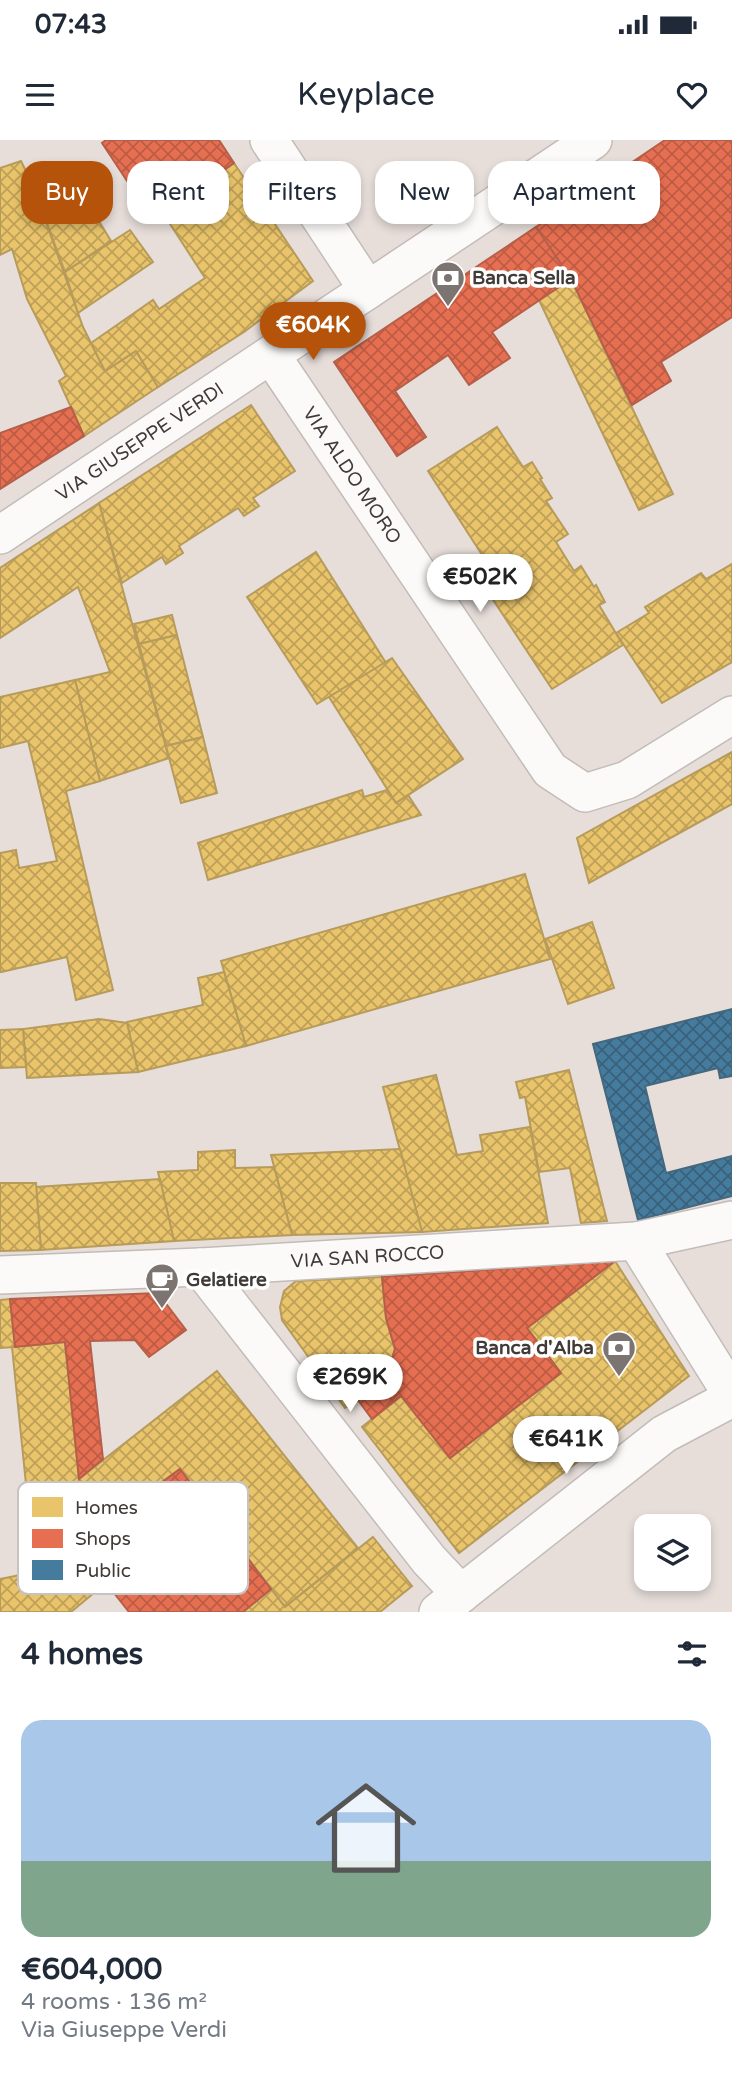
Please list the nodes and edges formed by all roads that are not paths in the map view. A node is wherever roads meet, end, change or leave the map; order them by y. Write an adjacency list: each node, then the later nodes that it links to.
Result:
1 (269, 140): 3 (street)
2 (593, 140): 3 (street, VIA GIUSEPPE VERDI)
3 (368, 290): 4 (street, VIA GIUSEPPE VERDI)
4 (271, 355): 5 (street, VIA GIUSEPPE VERDI); 6 (street, VIA ALDO MORO)
5 (0, 535)
6 (732, 715)
7 (732, 1220): 8 (street, VIA SAN ROCCO)
8 (636, 1241): 9 (street, VIA SAN ROCCO); 11 (street)
9 (200, 1267): 10 (street, VIA SAN ROCCO); 12 (street)
10 (0, 1275)
11 (732, 1397): 12 (street)
12 (449, 1603)

